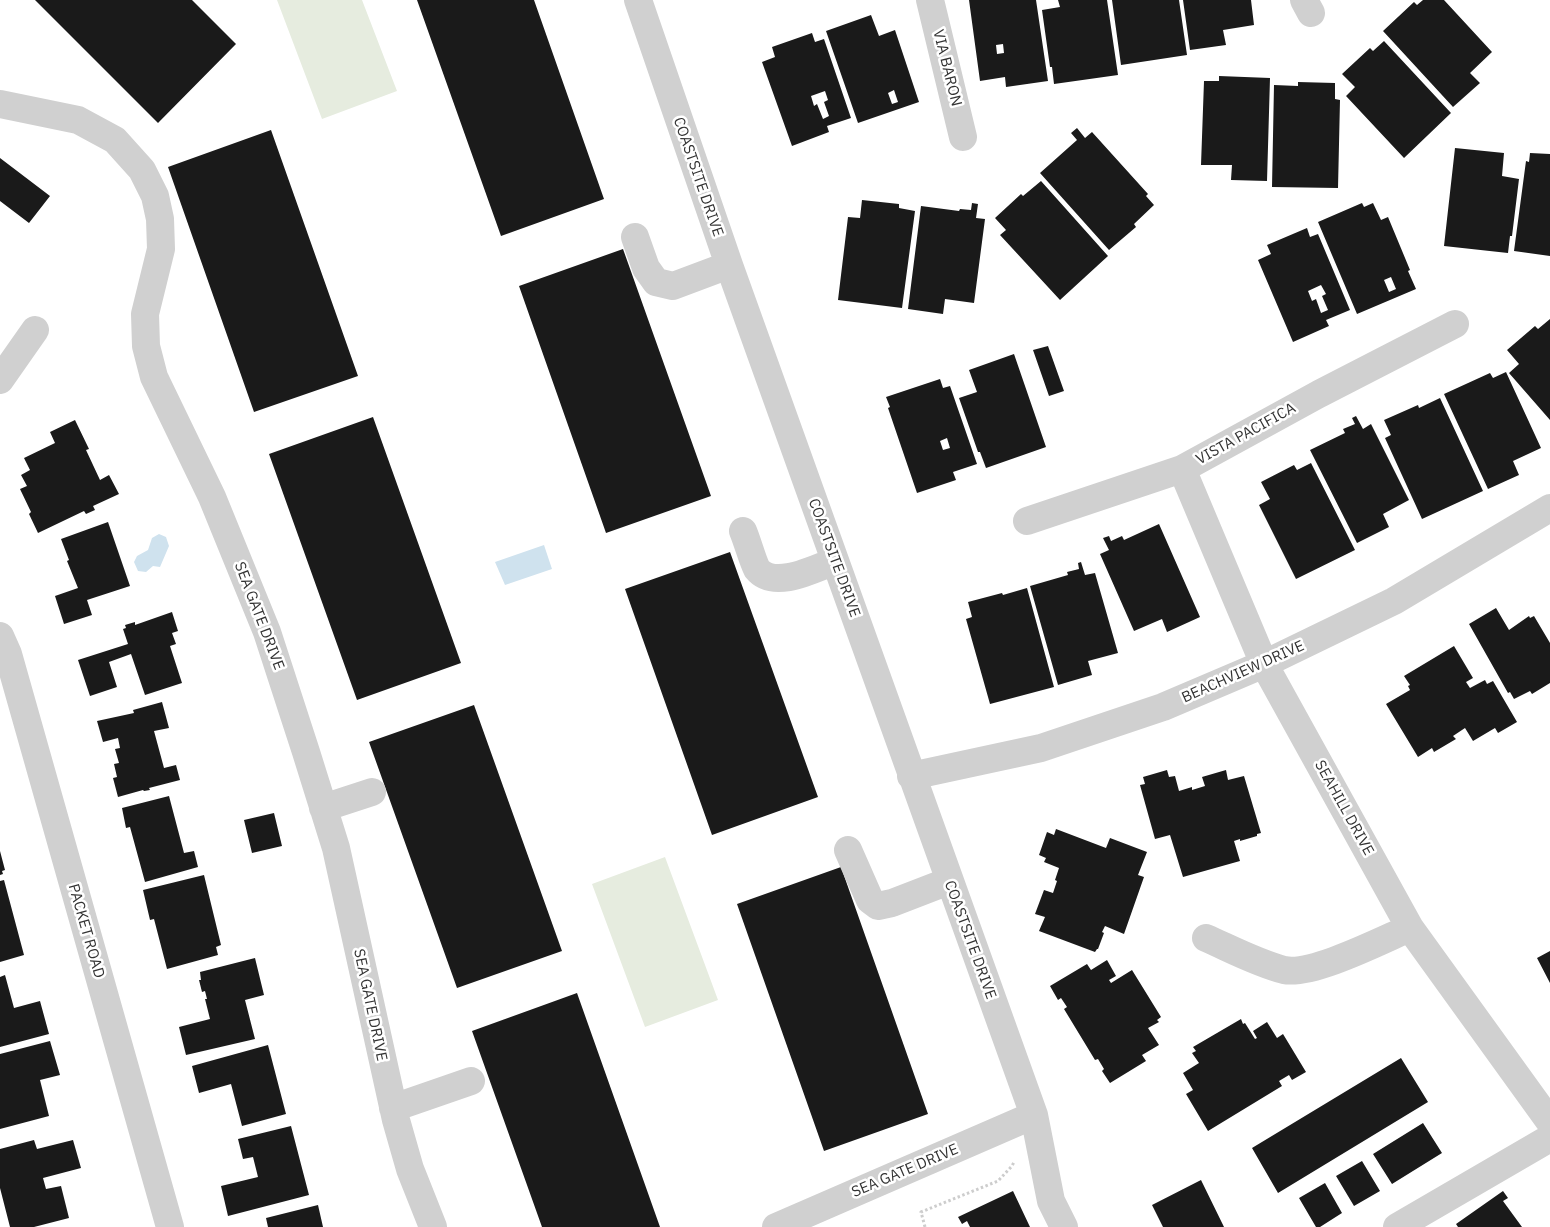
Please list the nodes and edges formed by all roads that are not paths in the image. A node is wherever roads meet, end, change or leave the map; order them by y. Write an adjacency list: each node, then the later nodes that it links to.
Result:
1 (638, 0): 6 (street, COASTSITE DRIVE)
2 (930, 0): 4 (street, VIA BARON)
3 (0, 104): 19 (street, SEA GATE DRIVE)
4 (963, 136)
5 (635, 237): 6 (street)
6 (729, 265): 14 (street, COASTSITE DRIVE)
7 (1455, 324): 10 (street, VISTA PACIFICA)
8 (35, 330): 9 (street)
9 (0, 380)
10 (1182, 469): 12 (street, VISTA PACIFICA); 16 (street, SEAHILL DRIVE)
11 (1550, 508): 16 (street, BEACHVIEW DRIVE)
12 (1027, 521)
13 (744, 531): 14 (street)
14 (834, 562): 17 (street, COASTSITE DRIVE)
15 (0, 636): 30 (street, PACKET ROAD)
16 (1264, 664): 17 (street, BEACHVIEW DRIVE); 22 (street, SEAHILL DRIVE)
17 (911, 776): 21 (street, COASTSITE DRIVE)
18 (372, 792): 19 (street)
19 (323, 808): 25 (street, SEA GATE DRIVE)
20 (848, 850): 21 (street)
21 (949, 881): 27 (street, COASTSITE DRIVE)
22 (1410, 928): 23 (street); 26 (street, SEAHILL DRIVE)
23 (1206, 938)
24 (471, 1081): 25 (street)
25 (393, 1108): 31 (street, SEA GATE DRIVE)
26 (1546, 1108)
27 (1034, 1115): 32 (street, SEA GATE DRIVE); 33 (street, COASTSITE DRIVE)
28 (1550, 1138): 29 (street)
29 (1409, 1224)
30 (170, 1227)
31 (433, 1227)
32 (776, 1227)
33 (1064, 1227)

